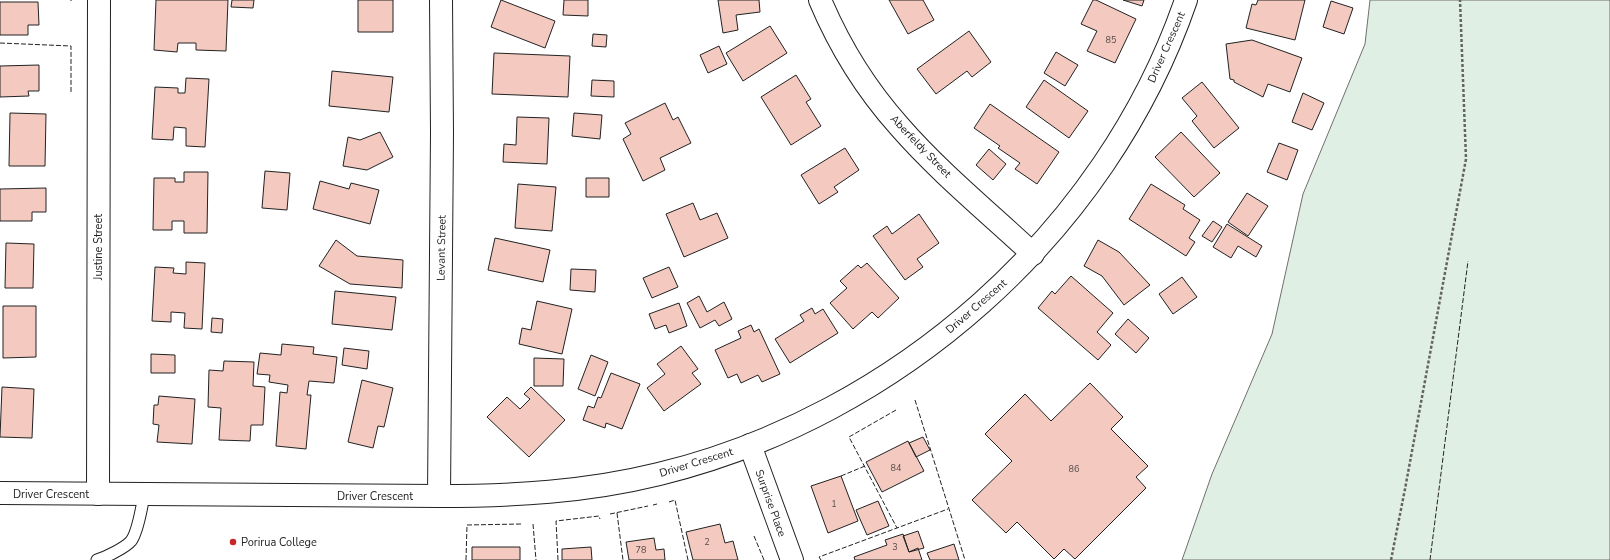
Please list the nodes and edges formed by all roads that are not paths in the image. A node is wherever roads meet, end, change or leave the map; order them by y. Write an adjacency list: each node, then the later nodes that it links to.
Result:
1 (99, 0): 8 (street, Justine Street)
2 (441, 0): 10 (street, Levant Street)
3 (820, 0): 5 (street, Aberfeldy Street)
4 (1186, 0): 5 (street, Driver Crescent)
5 (1033, 254): 6 (street, Driver Crescent)
6 (750, 445): 10 (street, Driver Crescent); 12 (street, Surprise Place)
7 (0, 494): 8 (street, Driver Crescent)
8 (98, 494): 9 (street, Driver Crescent)
9 (144, 495): 10 (street, Driver Crescent); 11 (lane)
10 (439, 496)
11 (97, 560)
12 (792, 560)

